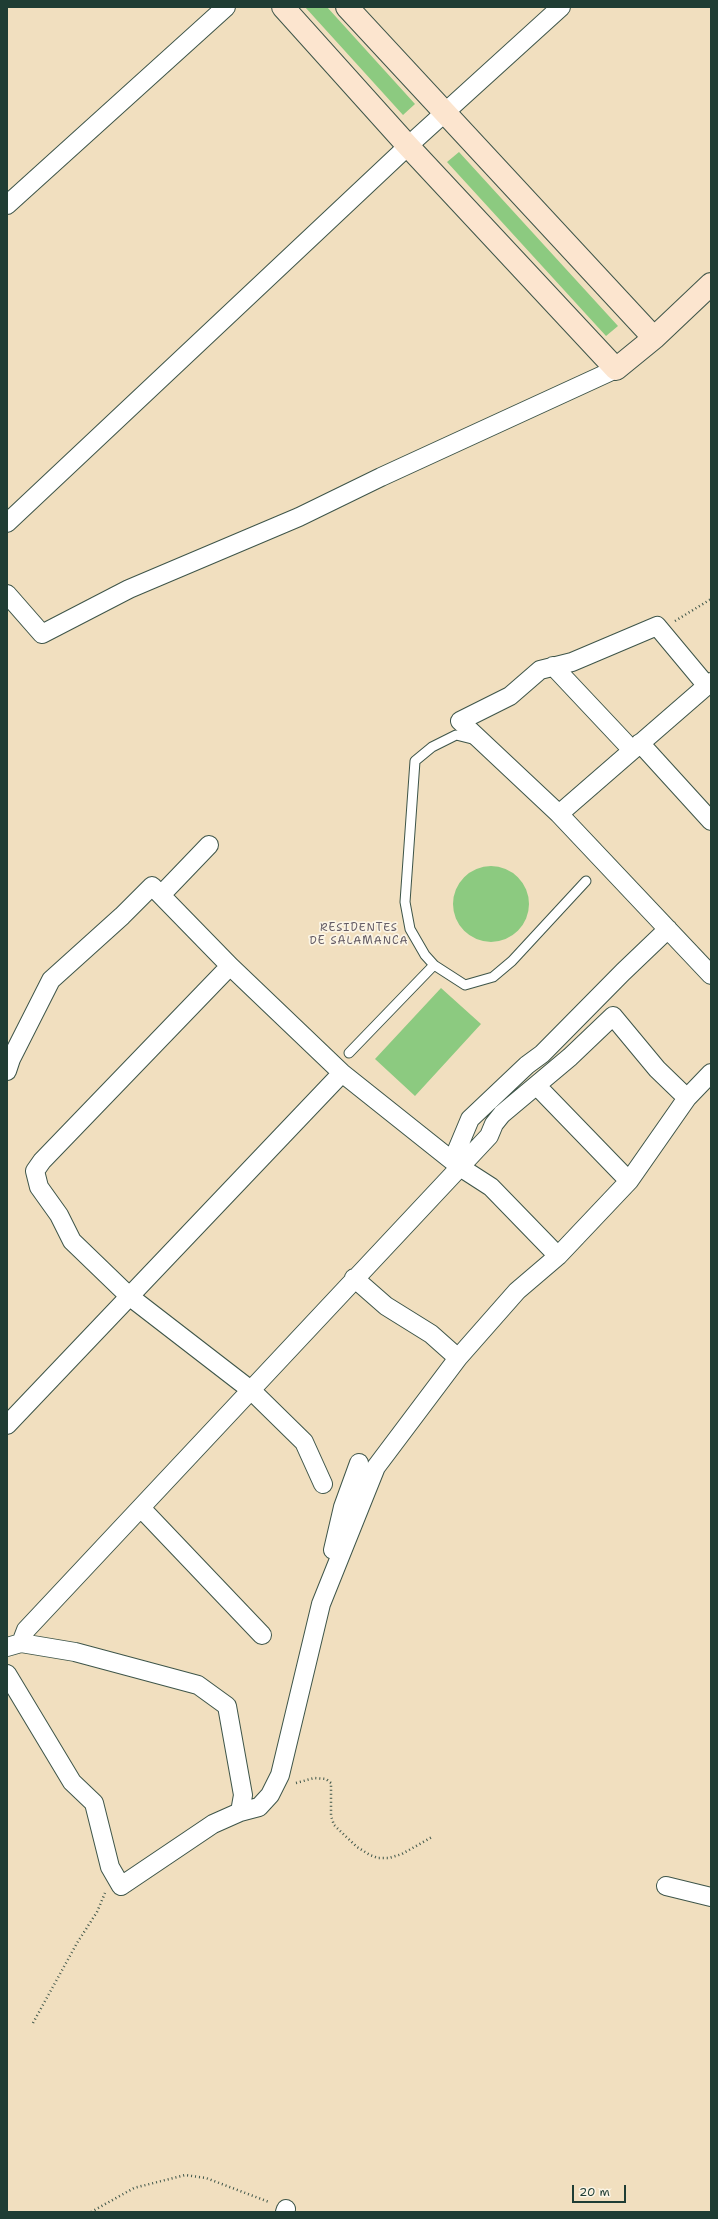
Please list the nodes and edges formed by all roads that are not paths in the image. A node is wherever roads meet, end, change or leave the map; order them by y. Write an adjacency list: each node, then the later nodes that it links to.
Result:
1 (226, 7): 7 (street)
2 (283, 7): 6 (street)
3 (347, 7): 5 (street)
4 (561, 7): 5 (street)
5 (445, 114): 6 (street); 9 (street)
6 (408, 146): 10 (street); 11 (street)
7 (7, 205)
8 (711, 284): 9 (street)
9 (654, 338): 10 (street)
10 (616, 369): 12 (street)
11 (7, 523)
12 (7, 594)
13 (553, 666): 14 (street); 15 (street); 16 (street)
14 (709, 684): 16 (street)
15 (482, 741): 17 (street); 23 (lane)
16 (636, 747): 17 (street); 18 (street)
17 (559, 814): 22 (street)
18 (711, 820)
19 (209, 846): 21 (street)
20 (586, 881): 23 (lane)
21 (161, 895): 24 (street); 27 (street)
22 (668, 929): 25 (street); 32 (street)
23 (434, 965): 26 (lane)
24 (230, 966): 28 (street); 36 (street)
25 (711, 975)
26 (349, 1053)
27 (7, 1071)
28 (342, 1073): 32 (street); 36 (street)
29 (711, 1073): 31 (street)
30 (537, 1086): 31 (street); 32 (street); 33 (street)
31 (687, 1098): 33 (street)
32 (460, 1167): 34 (street); 35 (street)
33 (629, 1181): 34 (street)
34 (558, 1256): 37 (street)
35 (354, 1278): 37 (street); 38 (street)
36 (129, 1296): 38 (street); 39 (street)
37 (458, 1358): 43 (street)
38 (252, 1391): 41 (street); 42 (street)
39 (9, 1419)
40 (359, 1463): 43 (street)
41 (323, 1484)
42 (141, 1508): 44 (street); 45 (street)
43 (321, 1604): 47 (street)
44 (262, 1634)
45 (14, 1645): 47 (street)
46 (7, 1674): 47 (street)
47 (240, 1812)
48 (666, 1886): 49 (street)
49 (711, 1897)

